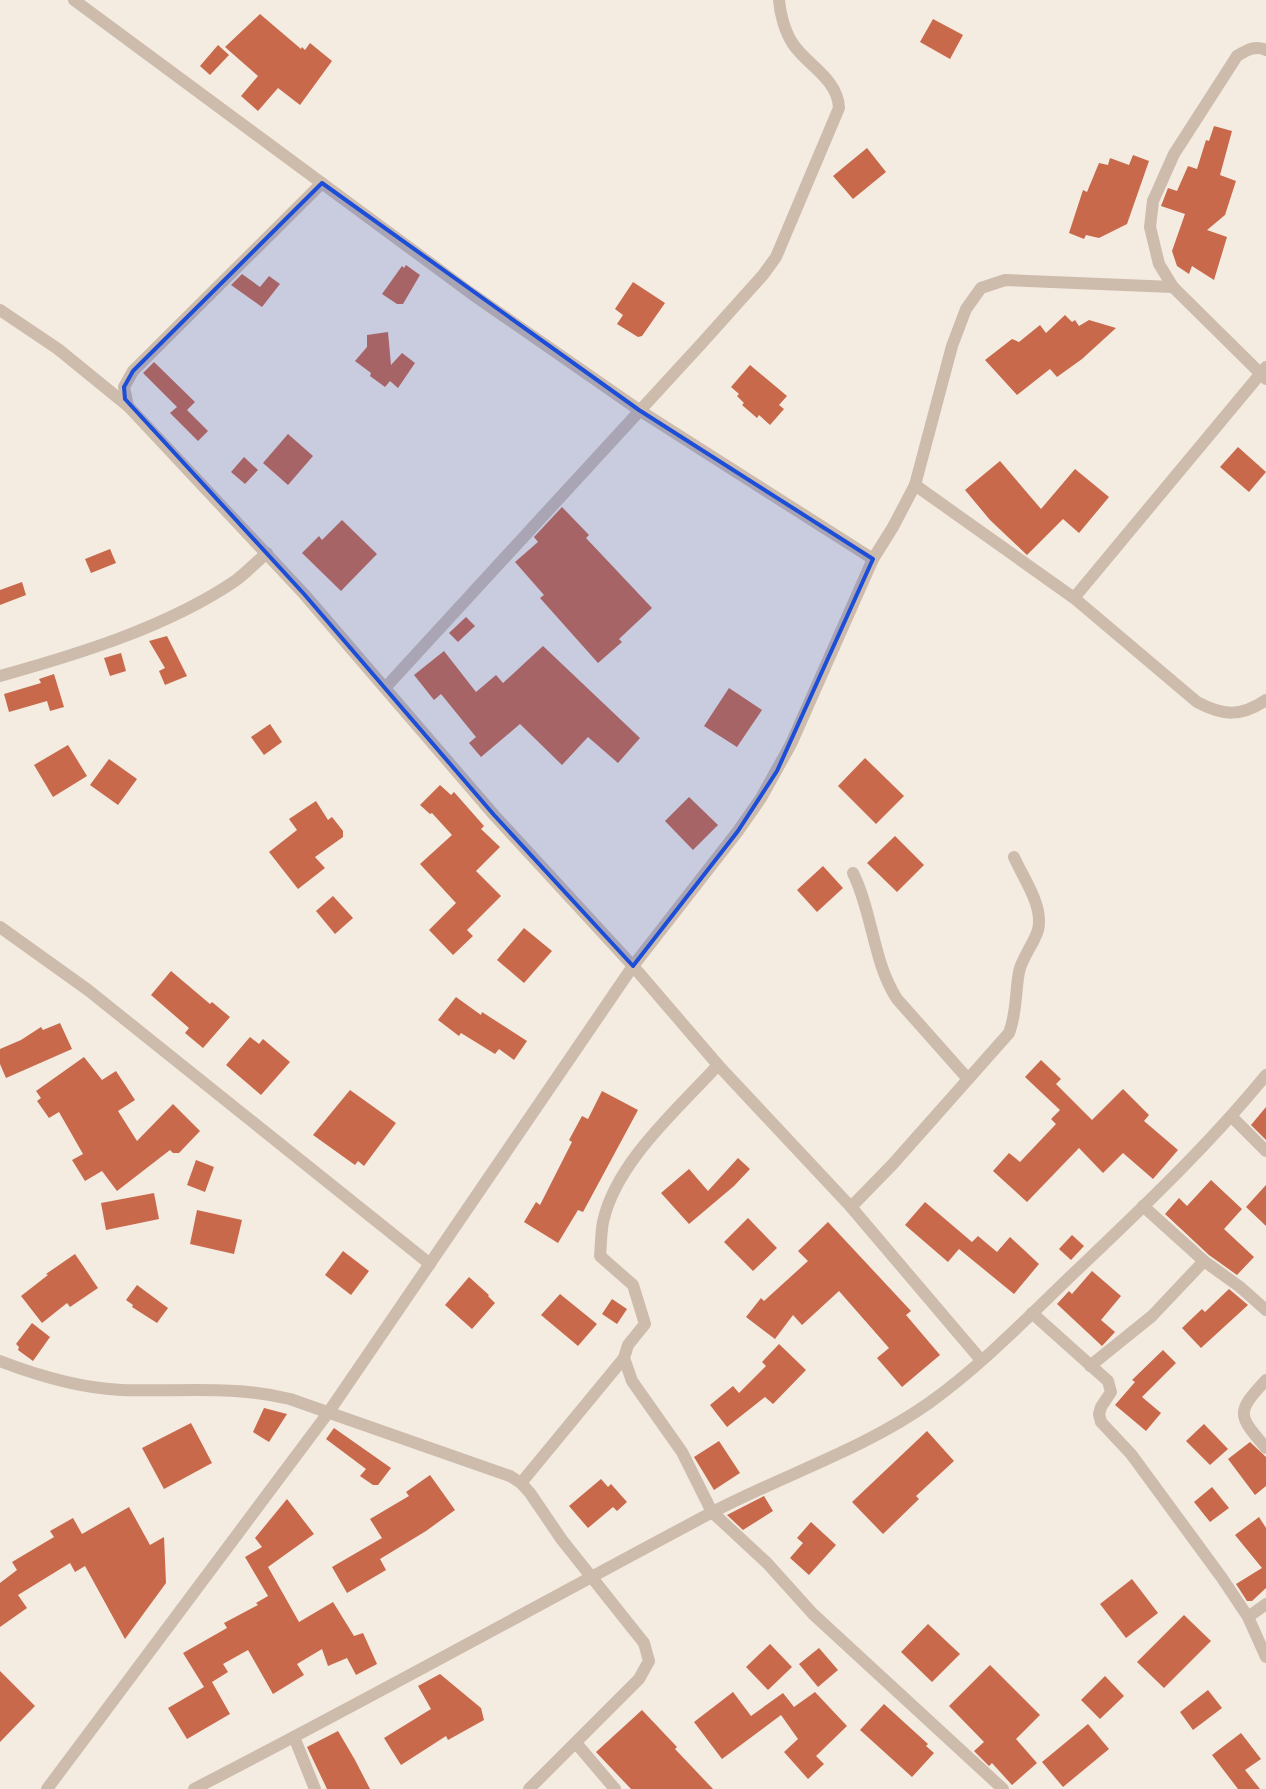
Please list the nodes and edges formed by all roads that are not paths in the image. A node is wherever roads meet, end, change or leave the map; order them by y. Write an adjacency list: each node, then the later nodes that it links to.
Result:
1 (74, 0): 4 (street)
2 (779, 0): 9 (street)
3 (1266, 50): 5 (street)
4 (322, 183): 8 (street); 9 (street)
5 (1173, 287): 7 (street); 10 (street)
6 (0, 310): 8 (street)
7 (1264, 374): 13 (street)
8 (128, 406): 11 (street)
9 (639, 410): 12 (street); 15 (street)
10 (915, 485): 12 (street); 13 (street)
11 (267, 553): 14 (street); 15 (street)
12 (873, 559): 20 (street)
13 (1074, 598): 16 (street)
14 (0, 676)
15 (385, 688): 20 (street)
16 (1266, 700)
17 (1014, 857): 23 (street)
18 (853, 873): 23 (street)
19 (0, 927): 29 (street)
20 (633, 966): 21 (street); 29 (street)
21 (718, 1066): 27 (street); 32 (street)
22 (1266, 1076): 24 (street)
23 (968, 1079): 27 (street)
24 (1232, 1117): 25 (street); 26 (street)
25 (1266, 1151)
26 (1143, 1206): 28 (street); 31 (street)
27 (851, 1207): 33 (street)
28 (1204, 1260): 30 (street); 35 (street)
29 (430, 1264): 37 (street)
30 (1266, 1310)
31 (1032, 1313): 33 (street); 35 (street)
32 (624, 1358): 39 (street); 40 (street)
33 (981, 1360): 40 (street)
34 (0, 1361): 37 (street)
35 (1090, 1366): 43 (street)
36 (1266, 1380): 38 (street)
37 (328, 1413): 39 (street); 47 (street)
38 (1266, 1448)
39 (522, 1483): 41 (street)
40 (712, 1512): 41 (street); 52 (street)
41 (591, 1575): 45 (street); 46 (street)
42 (1266, 1604): 43 (street)
43 (1248, 1618): 44 (street)
44 (1266, 1657)
45 (294, 1737): 48 (street); 49 (street)
46 (576, 1743): 50 (street); 51 (street)
47 (47, 1789)
48 (194, 1789)
49 (315, 1789)
50 (529, 1789)
51 (615, 1789)
52 (1003, 1789)

